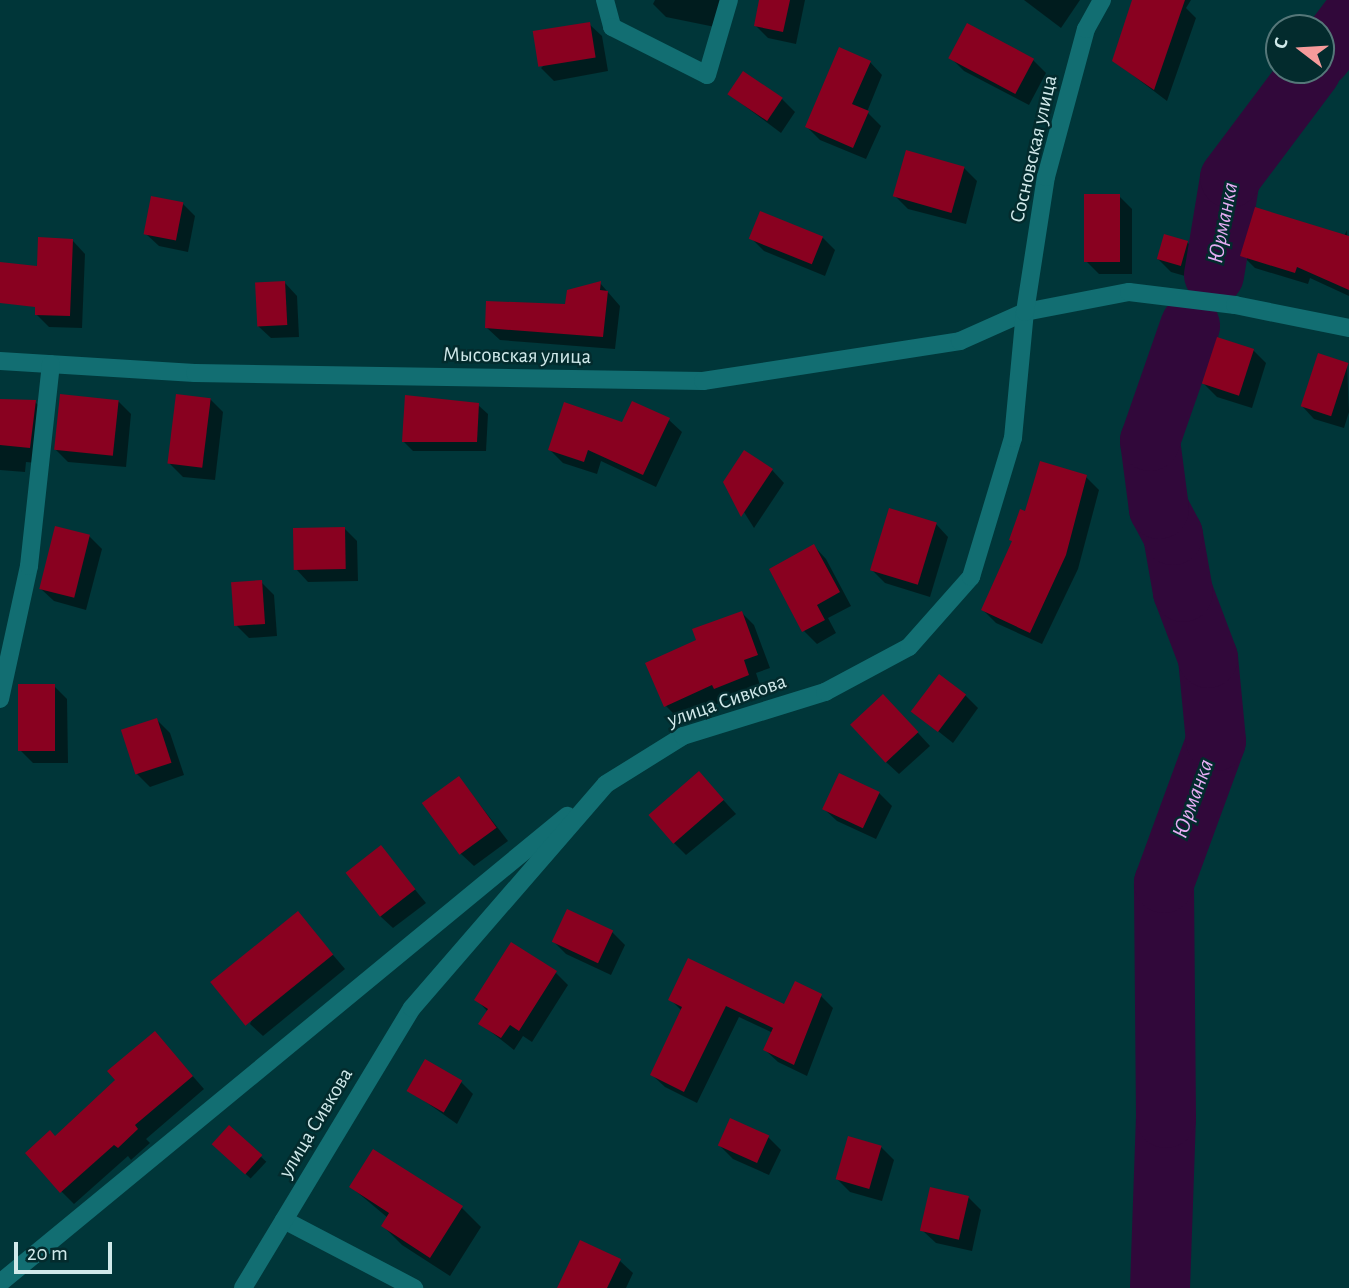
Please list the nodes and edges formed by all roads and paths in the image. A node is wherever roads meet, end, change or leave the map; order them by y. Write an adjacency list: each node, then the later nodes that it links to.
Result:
1 (605, 0): 2 (street)
2 (729, 0)
3 (1102, 0): 4 (street, Сосновская улица)
4 (1025, 312): 5 (street, Мысовская улица); 7 (street, Мысовская улица); 9 (street, улица Сивкова)
5 (1349, 328)
6 (0, 361): 7 (street, Мысовская улица)
7 (51, 364): 8 (street)
8 (0, 699)
9 (606, 784): 10 (street, улица Сивкова); 11 (street)
10 (284, 1220): 12 (street, улица Сивкова); 13 (street)
11 (0, 1283)
12 (243, 1288)
13 (414, 1288)

